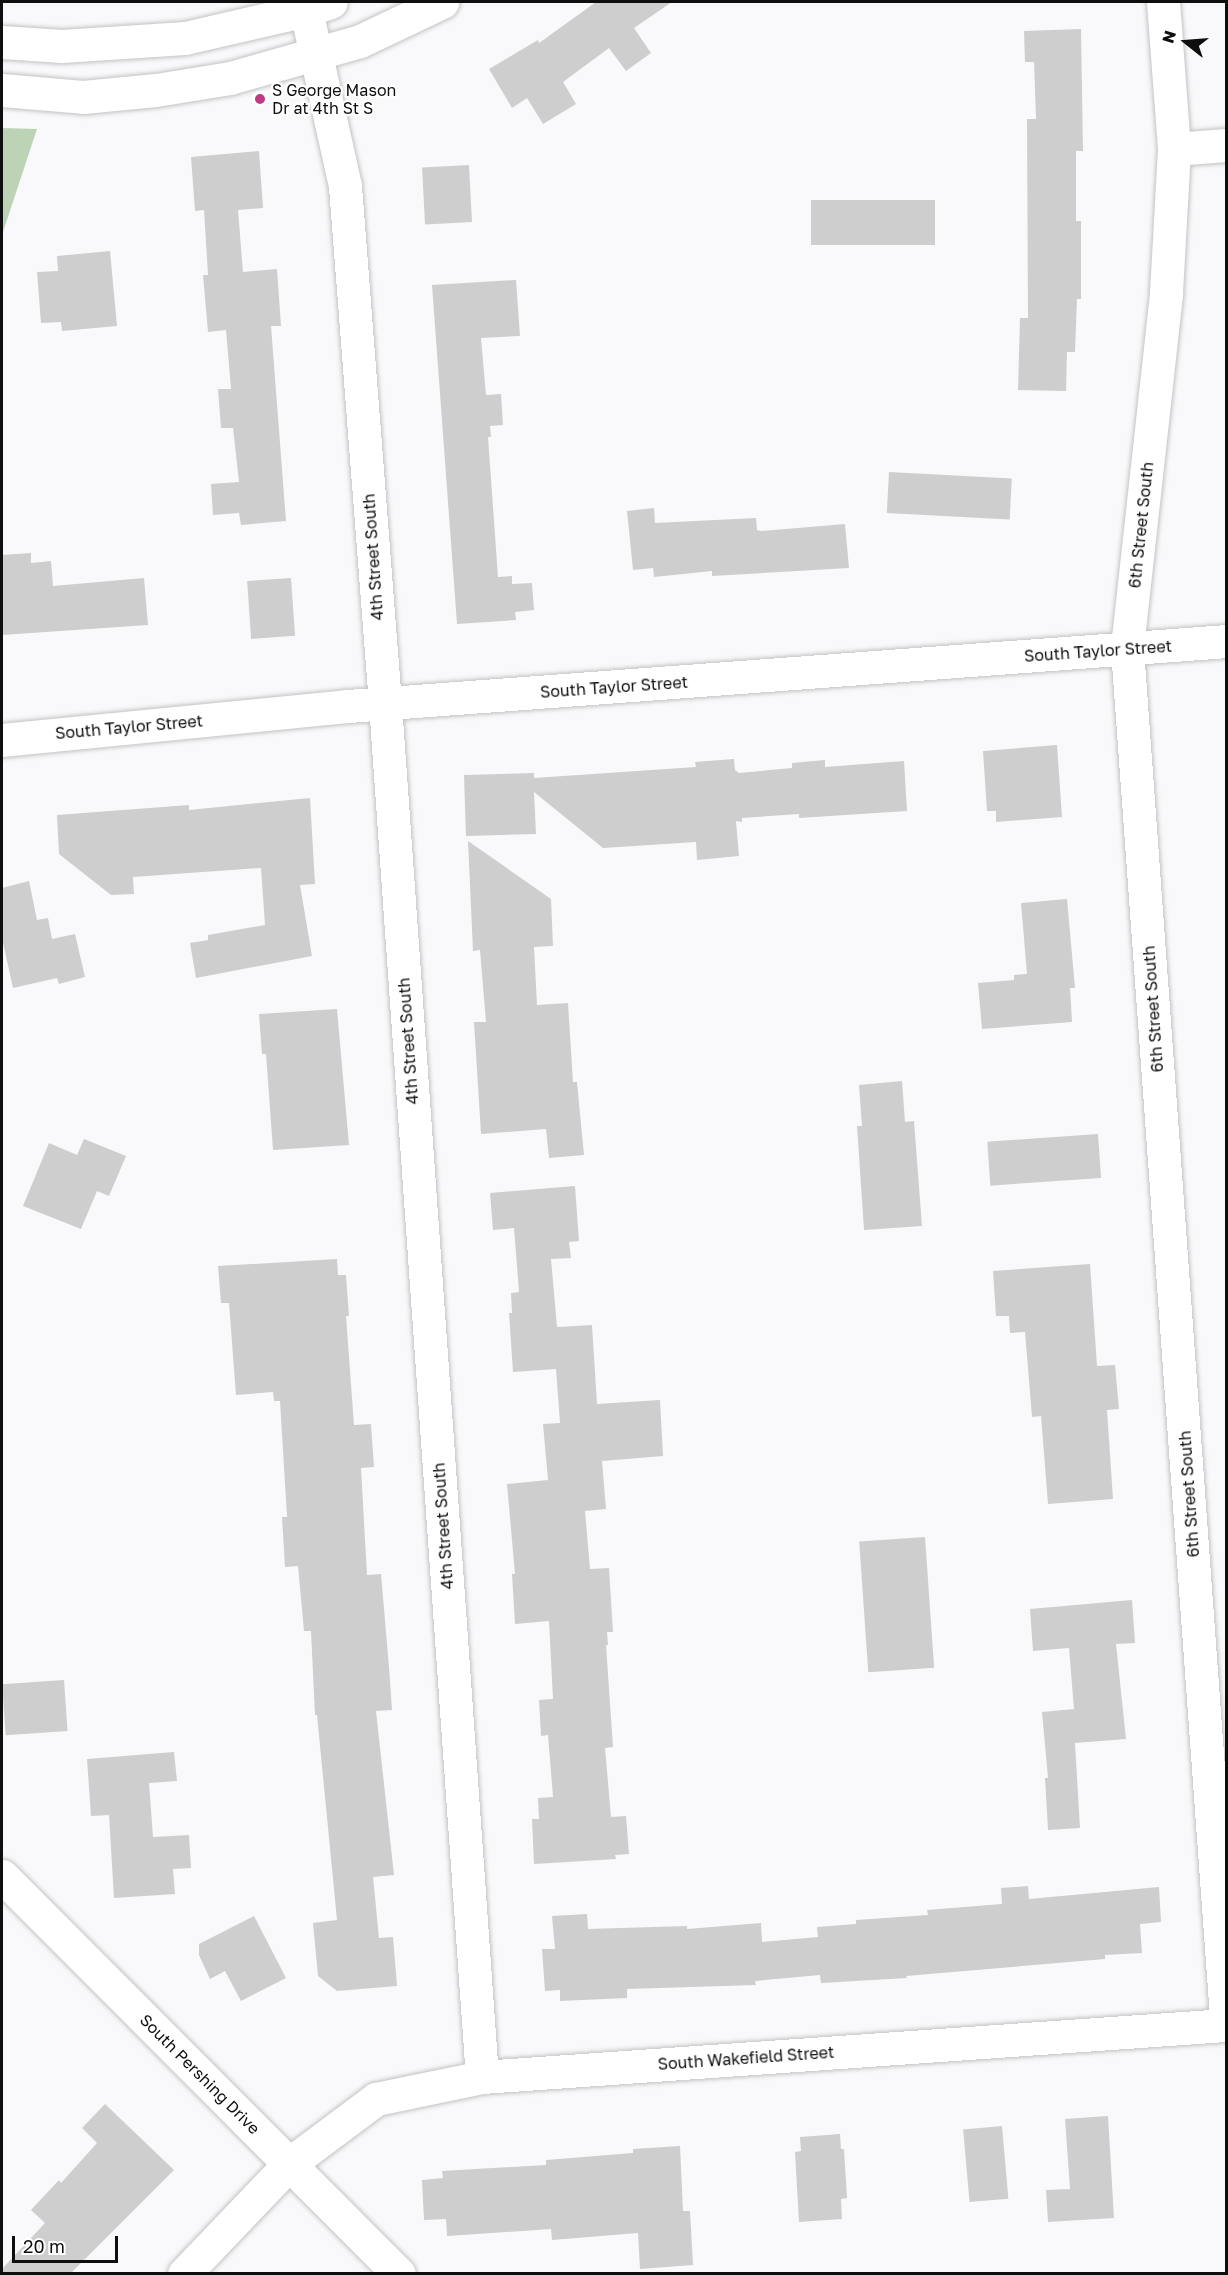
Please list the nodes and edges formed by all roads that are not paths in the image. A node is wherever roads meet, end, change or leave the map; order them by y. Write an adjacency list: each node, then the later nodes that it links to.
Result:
1 (442, 2): 5 (street)
2 (1164, 2): 8 (street, 6th Street South)
3 (319, 6): 4 (street); 5 (street, 4th Street South)
4 (2, 42)
5 (316, 56): 6 (street); 11 (street, 4th Street South)
6 (2, 90)
7 (1227, 146): 8 (street)
8 (1174, 149): 10 (street, 6th Street South)
9 (1227, 642): 10 (street, South Taylor Street)
10 (1127, 649): 11 (street, South Taylor Street); 14 (street, 6th Street South)
11 (385, 704): 12 (street, South Taylor Street); 16 (street, 4th Street South)
12 (2, 740)
13 (2, 1876): 17 (street, South Pershing Drive)
14 (1227, 2017)
15 (1227, 2025): 16 (street, South Wakefield Street)
16 (482, 2076): 17 (street, South Wakefield Street)
17 (289, 2164): 18 (street, South Wakefield Street); 19 (street, South Pershing Drive)
18 (184, 2274)
19 (399, 2274)

